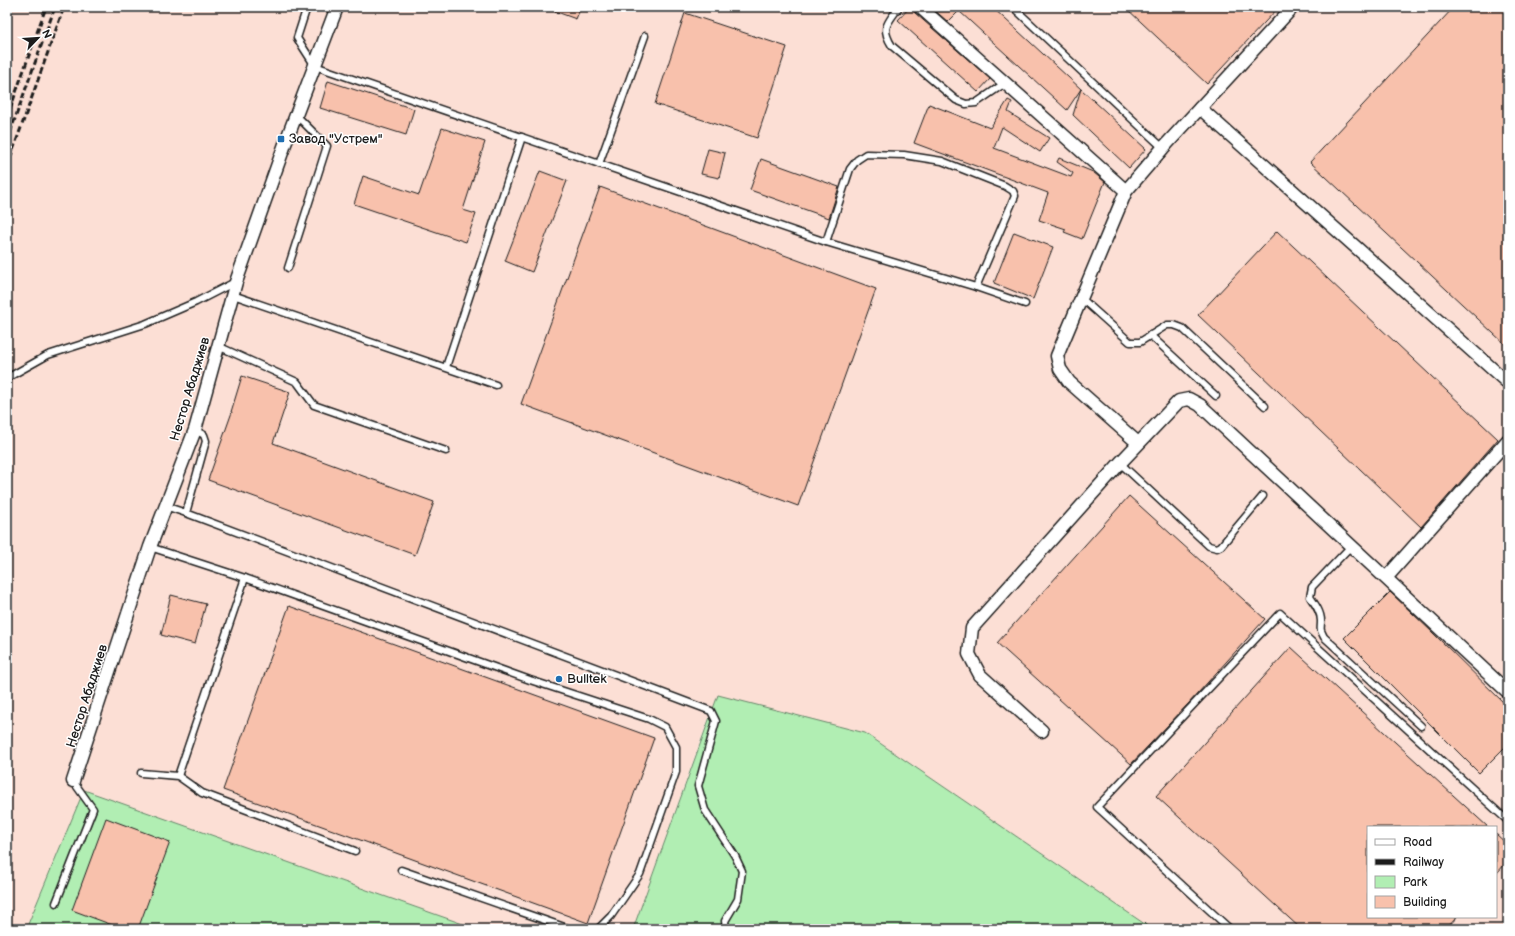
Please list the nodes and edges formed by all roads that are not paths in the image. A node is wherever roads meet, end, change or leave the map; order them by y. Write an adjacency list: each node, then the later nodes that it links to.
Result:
1 (308, 7): 8 (lane)
2 (337, 7): 8 (street, Нестор Абаджиев)
3 (900, 7): 9 (lane)
4 (920, 7): 9 (street)
5 (1013, 7): 13 (lane)
6 (1293, 7): 10 (street)
7 (645, 36): 14 (lane)
8 (315, 66): 11 (street, Нестор Абаджиев); 12 (lane)
9 (1005, 83): 15 (street)
10 (1200, 108): 13 (street); 27 (street)
11 (296, 115): 17 (lane); 18 (street, Нестор Абаджиев)
12 (522, 137): 14 (lane); 25 (lane)
13 (1163, 148): 15 (street)
14 (600, 164): 16 (lane)
15 (1126, 191): 21 (street)
16 (826, 242): 19 (lane); 19 (lane)
17 (288, 268)
18 (236, 282): 20 (street, Нестор Абаджиев); 26 (lane)
19 (976, 287): 22 (lane)
20 (232, 295): 24 (street, Нестор Абаджиев); 25 (lane)
21 (1081, 298): 23 (lane); 33 (street)
22 (1025, 304)
23 (1150, 335): 29 (lane); 30 (lane)
24 (218, 346): 31 (street, Нестор Абаджиев); 34 (lane)
25 (446, 368): 28 (lane)
26 (7, 378)
27 (1508, 383)
28 (496, 385)
29 (1216, 396)
30 (1265, 406)
31 (195, 430): 37 (street, Нестор Абаджиев); 38 (lane)
32 (1508, 440): 42 (street)
33 (1138, 443): 35 (street); 39 (street)
34 (446, 451)
35 (1120, 462): 36 (lane); 45 (street)
36 (1263, 496)
37 (165, 506): 38 (lane); 40 (street, Нестор Абаджиев)
38 (186, 513): 55 (lane)
39 (1352, 545): 42 (street); 44 (lane)
40 (150, 547): 41 (lane); 48 (street, Нестор Абаджиев)
41 (245, 578): 47 (lane); 54 (lane)
42 (1386, 578): 43 (street)
43 (1508, 692)
44 (1421, 726)
45 (1042, 731)
46 (141, 773): 47 (lane)
47 (178, 776): 50 (lane)
48 (73, 781): 52 (lane)
49 (1508, 821): 56 (lane)
50 (355, 851)
51 (401, 870): 53 (lane)
52 (56, 903)
53 (570, 929)
54 (598, 929)
55 (726, 929)
56 (1230, 929)

